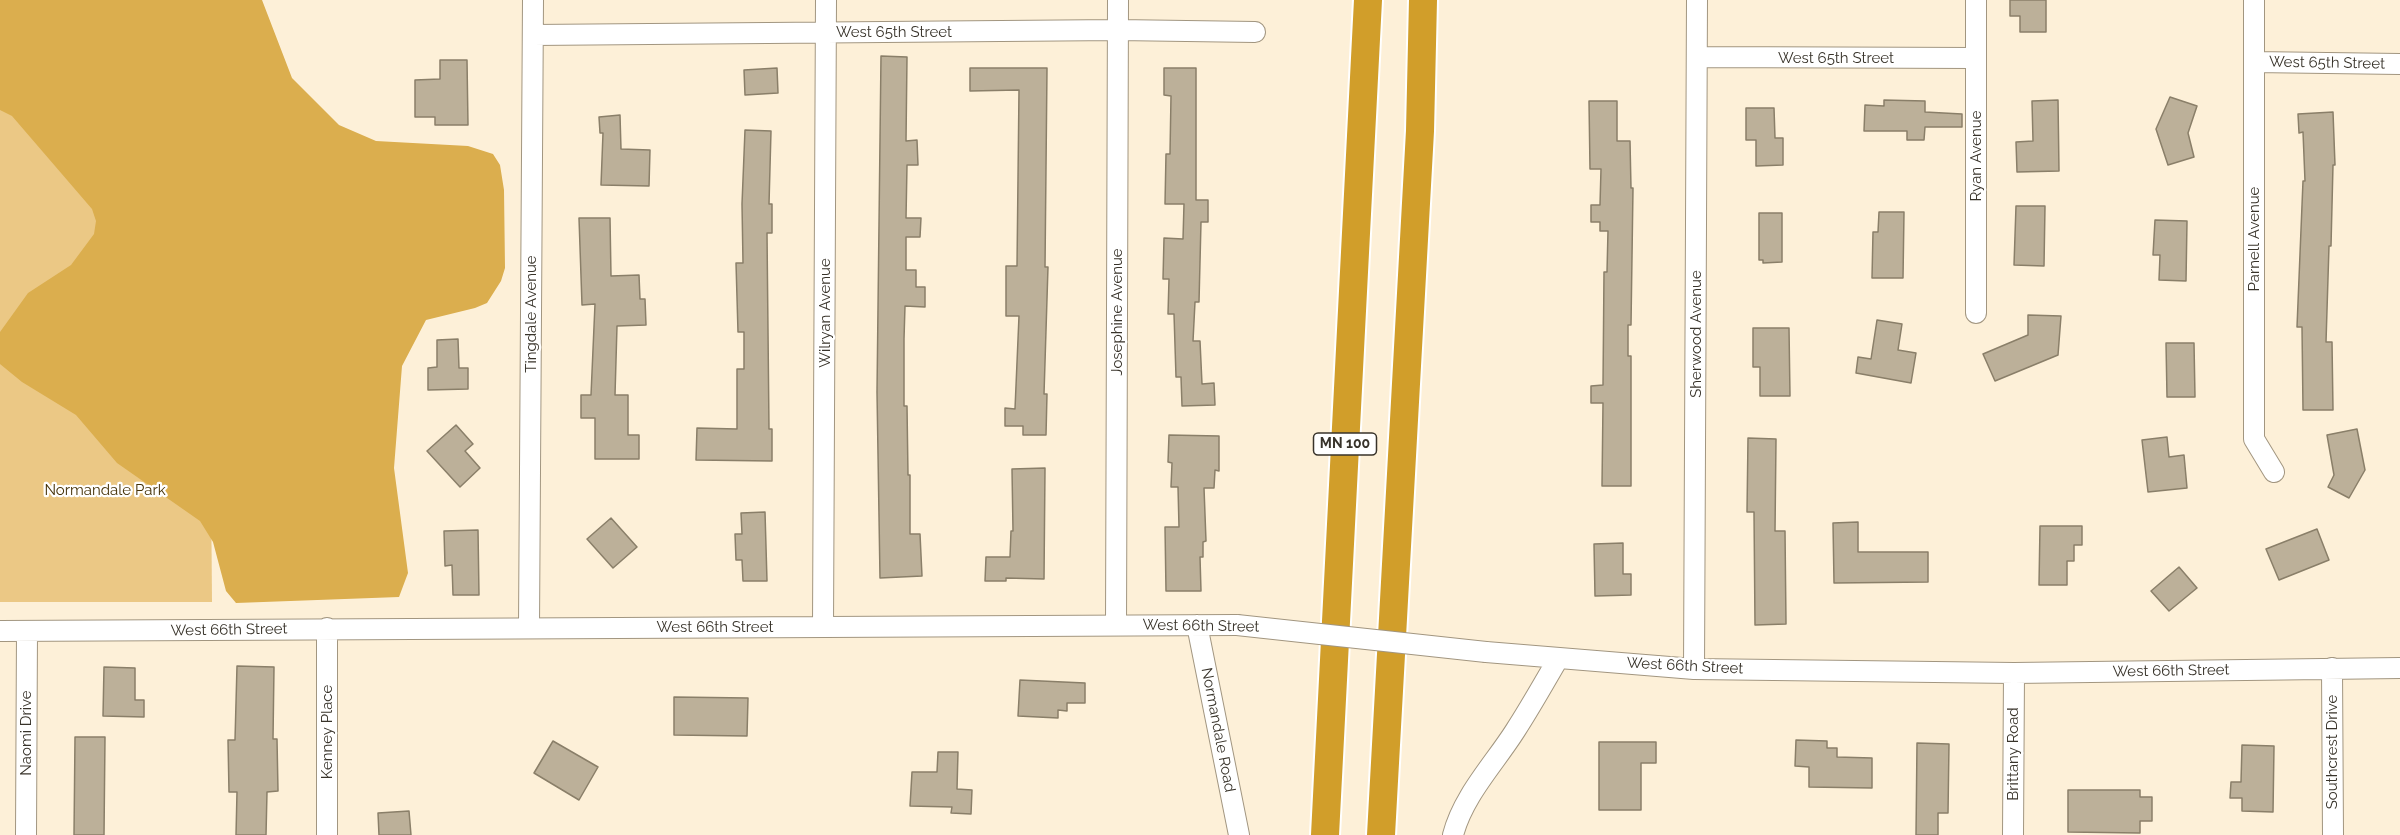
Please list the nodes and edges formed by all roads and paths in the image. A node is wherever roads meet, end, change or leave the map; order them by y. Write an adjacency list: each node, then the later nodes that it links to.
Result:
1 (533, 0): 13 (street, Tingdale Avenue)
2 (826, 0): 12 (street, Wilryan Avenue)
3 (1118, 0): 10 (street, Josephine Avenue)
4 (1368, 0): 36 (highway, MN 100)
5 (1423, 0): 18 (highway)
6 (1438, 0): 18 (highway)
7 (1697, 0): 14 (street, Sherwood Avenue)
8 (1976, 0): 15 (street, Ryan Avenue)
9 (2254, 0): 16 (street, Parnell Avenue)
10 (1118, 30): 11 (street, West 65th Street); 12 (street, West 65th Street); 21 (street, Josephine Avenue)
11 (1255, 32)
12 (826, 33): 13 (street, West 65th Street); 23 (street, Wilryan Avenue)
13 (533, 34): 24 (street, Tingdale Avenue)
14 (1697, 57): 15 (street, West 65th Street); 31 (street, Sherwood Avenue)
15 (1975, 58): 19 (street, Ryan Avenue)
16 (2253, 62): 17 (street, West 65th Street); 20 (street, Parnell Avenue)
17 (2400, 64)
18 (1420, 131): 37 (highway)
19 (1976, 312)
20 (2274, 472)
21 (1116, 625): 22 (street, West 66th Street); 23 (street, West 66th Street)
22 (1197, 625): 28 (street, West 66th Street, bridge); 35 (street, Normandale Road)
23 (823, 626): 24 (street, West 66th Street)
24 (529, 627): 25 (street, West 66th Street)
25 (327, 628): 27 (street, West 66th Street); 34 (street, Kenney Place)
26 (0, 631): 27 (street, West 66th Street)
27 (27, 631): 33 (street, Naomi Drive)
28 (1558, 659): 31 (street, West 66th Street); 38 (street)
29 (2332, 668): 30 (street, West 66th Street); 32 (street, West 66th Street); 40 (street, Southcrest Drive)
30 (2400, 668)
31 (1694, 669): 32 (street, West 66th Street)
32 (2013, 673): 39 (street, Brittany Road)
33 (26, 835)
34 (327, 835)
35 (1239, 835)
36 (1325, 835)
37 (1381, 835)
38 (1453, 835)
39 (2013, 835)
40 (2333, 835)

